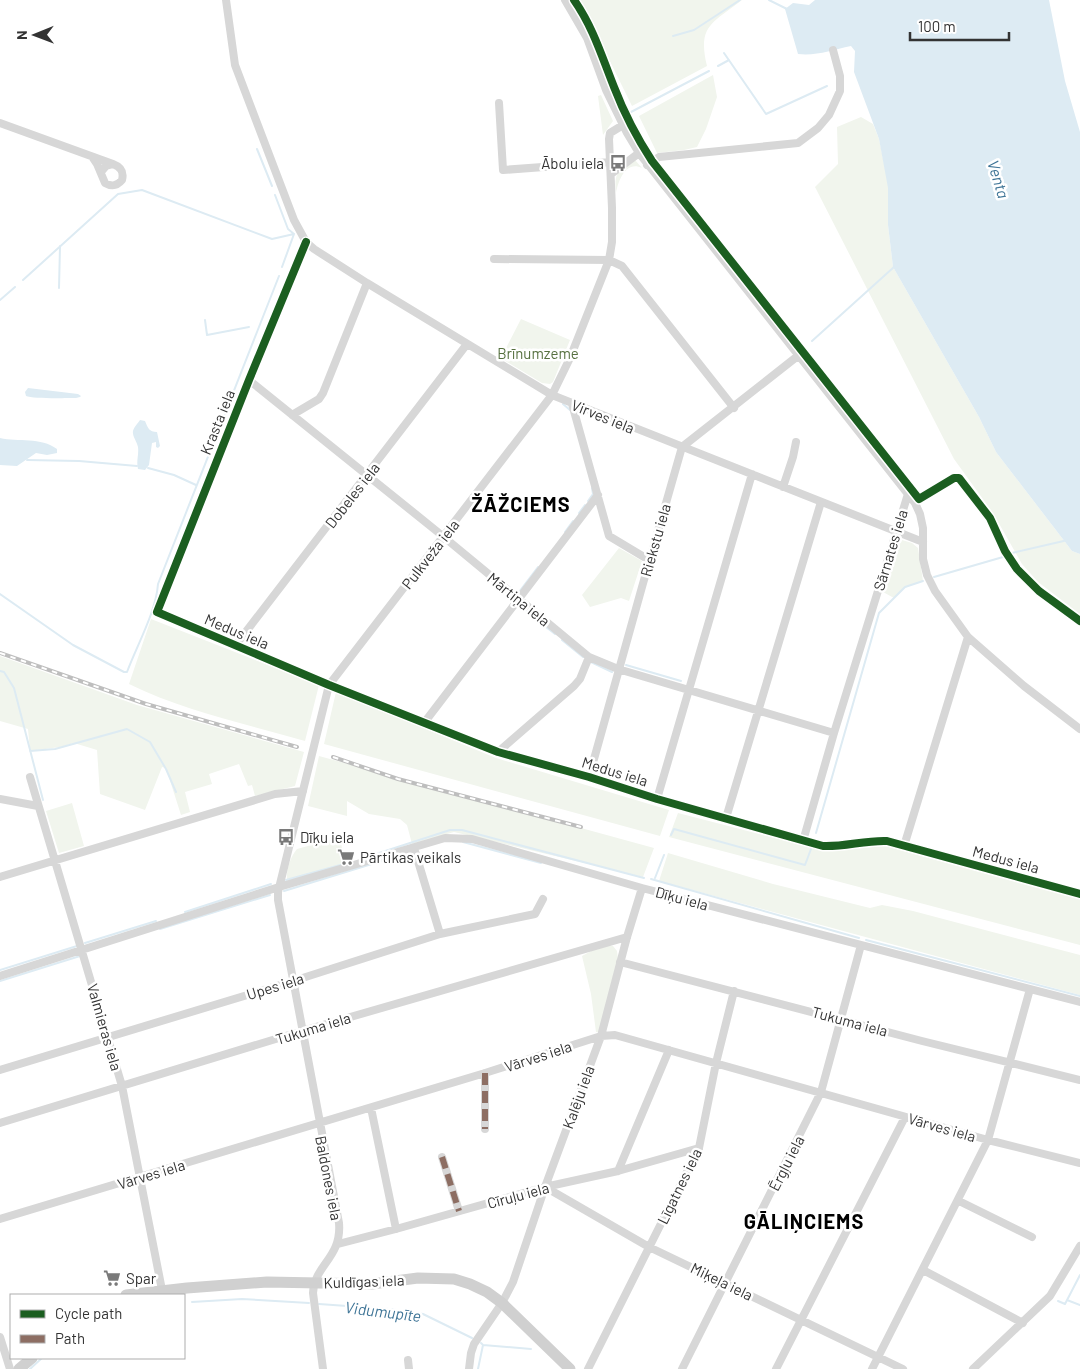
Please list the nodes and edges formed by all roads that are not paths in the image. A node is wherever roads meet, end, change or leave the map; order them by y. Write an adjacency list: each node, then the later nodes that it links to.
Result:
1 (226, 0): 14 (street)
2 (565, 0): 6 (street, Sārnates iela)
3 (833, 50): 11 (street)
4 (499, 103): 9 (street)
5 (0, 123): 8 (street)
6 (623, 125): 7 (street, Sārnates iela); 9 (street, Pulkveža iela)
7 (639, 153): 11 (street, Sārnates iela); 13 (street)
8 (93, 158): 10 (street); 12 (street)
9 (610, 162): 13 (street, Pulkveža iela)
10 (113, 164): 12 (street); 12 (street)
11 (647, 165): 19 (street, Sārnates iela)
12 (101, 172)
13 (611, 174): 16 (street, Pulkveža iela)
14 (306, 242): 17 (street, Virves iela); 20 (street, Krasta iela)
15 (494, 259): 16 (street)
16 (609, 260): 21 (street, Pulkveža iela); 23 (street)
17 (367, 283): 18 (street, Virves iela); 24 (street)
18 (467, 344): 21 (street, Virves iela); 28 (street, Dobeles iela)
19 (799, 355): 23 (street); 30 (street, Sārnates iela)
20 (249, 380): 24 (street, Mārtiņa iela); 38 (street, Krasta iela)
21 (552, 395): 22 (street, Virves iela); 34 (street, Pulkveža iela)
22 (572, 404): 26 (street, Virves iela); 31 (street)
23 (734, 408): 26 (street)
24 (292, 415): 28 (street, Mārtiņa iela)
25 (796, 442): 29 (street)
26 (682, 447): 27 (street, Virves iela); 36 (street, Riekstu iela)
27 (752, 474): 29 (street, Virves iela); 44 (street)
28 (367, 476): 34 (street, Mārtiņa iela); 40 (street, Dobeles iela)
29 (782, 487): 32 (street, Virves iela)
30 (908, 494): 33 (street, Sārnates iela); 35 (street)
31 (598, 495): 36 (street); 37 (street)
32 (821, 502): 33 (street, Virves iela); 45 (street)
33 (895, 532): 35 (street, Virves iela); 48 (street, Sārnates iela)
34 (443, 537): 37 (street, Mārtiņa iela); 43 (street, Pulkveža iela)
35 (923, 542): 39 (street)
36 (649, 560): 42 (street, Riekstu iela)
37 (518, 600): 41 (street, Mārtiņa iela); 46 (street)
38 (156, 612): 40 (street, Medus iela)
39 (968, 638): 47 (street); 58 (street)
40 (235, 646): 43 (street, Medus iela)
41 (590, 657): 42 (street, Mārtiņa iela); 49 (street)
42 (618, 669): 44 (street, Mārtiņa iela); 51 (street, Riekstu iela)
43 (329, 685): 46 (street, Medus iela); 52 (street, Pulkveža iela)
44 (689, 690): 45 (street, Mārtiņa iela); 54 (street)
45 (758, 710): 48 (street, Mārtiņa iela); 56 (street)
46 (424, 723): 49 (street, Medus iela)
47 (1080, 729)
48 (834, 733): 57 (street, Sārnates iela)
49 (498, 752): 51 (street, Medus iela)
50 (30, 777): 55 (street, Valmieras iela)
51 (589, 777): 54 (street, Medus iela)
52 (303, 791): 60 (street); 62 (street, Pulkveža iela)
53 (0, 799): 55 (street)
54 (657, 799): 56 (street, Medus iela)
55 (38, 806): 60 (street, Valmieras iela)
56 (726, 818): 57 (street, Medus iela)
57 (803, 841): 58 (street, Medus iela)
58 (904, 846): 64 (street, Medus iela)
59 (414, 848): 62 (street, Dīķu iela); 63 (street, Dīķu iela); 66 (street)
60 (55, 860): 61 (street); 69 (street, Valmieras iela)
61 (0, 877)
62 (279, 887): 69 (street, Dīķu iela); 72 (street, Pulkveža iela)
63 (642, 888): 67 (street, Kalēju iela); 68 (street, Dīķu iela)
64 (1080, 894)
65 (543, 899): 66 (street, Upes iela)
66 (440, 934): 72 (street, Upes iela)
67 (626, 936): 70 (street, Kalēju iela); 77 (street, Tukuma iela)
68 (861, 945): 73 (street, Dīķu iela); 76 (street, Ērgļu iela)
69 (82, 949): 71 (street, Dīķu iela); 79 (street, Valmieras iela)
70 (620, 962): 74 (street, Tukuma iela); 78 (street, Kalēju iela)
71 (0, 976)
72 (293, 981): 77 (street, Baldones iela); 79 (street, Upes iela)
73 (1030, 989): 75 (street, Dīķu iela); 82 (street)
74 (734, 991): 76 (street, Tukuma iela); 81 (street, Līgatnes iela)
75 (1080, 1002)
76 (842, 1019): 82 (street, Tukuma iela); 87 (street, Ērgļu iela)
77 (302, 1031): 86 (street, Tukuma iela); 91 (street, Baldones iela)
78 (601, 1036): 80 (street, Vārves iela); 84 (street, Vārves iela); 99 (street, Kalēju iela)
79 (108, 1037): 83 (street, Upes iela); 86 (street, Valmieras iela)
80 (669, 1050): 81 (street, Vārves iela); 97 (street)
81 (716, 1063): 87 (street, Vārves iela); 94 (street, Līgatnes iela)
82 (1010, 1063): 85 (street, Tukuma iela); 93 (street)
83 (0, 1070)
84 (485, 1073): 88 (street, Vārves iela); 92 (street)
85 (1080, 1080)
86 (122, 1086): 90 (street, Tukuma iela); 98 (street, Valmieras iela)
87 (821, 1092): 89 (street, Vārves iela); 110 (street, Ērgļu iela)
88 (370, 1108): 91 (street, Vārves iela); 103 (street)
89 (905, 1117): 93 (street, Vārves iela); 114 (street)
90 (0, 1123)
91 (319, 1123): 98 (street, Vārves iela); 105 (street, Baldones iela)
92 (485, 1129)
93 (988, 1140): 96 (street, Vārves iela); 100 (street)
94 (699, 1148): 97 (street, Cīruļu iela); 107 (street, Līgatnes iela)
95 (442, 1157): 101 (street)
96 (1080, 1163)
97 (618, 1171): 99 (street, Cīruļu iela)
98 (140, 1178): 102 (street, Vārves iela); 111 (street, Valmieras iela)
99 (545, 1187): 101 (street, Cīruļu iela); 107 (street, Miķeļa iela); 113 (street, Kalēju iela)
100 (959, 1201): 104 (street); 108 (street)
101 (459, 1211): 103 (street, Cīruļu iela)
102 (0, 1219)
103 (396, 1230): 105 (street, Cīruļu iela)
104 (1032, 1236)
105 (338, 1244): 109 (street)
106 (1080, 1246): 115 (street)
107 (650, 1247): 110 (street, Miķeļa iela); 126 (street, Līgatnes iela)
108 (923, 1270): 115 (street); 117 (street)
109 (313, 1282): 111 (street, Kuldīgas iela); 113 (street, Kuldīgas iela); 122 (street)
110 (726, 1283): 114 (street, Miķeļa iela); 127 (street, Ērgļu iela)
111 (162, 1290): 112 (street, Kuldīgas iela)
112 (133, 1294)
113 (502, 1303): 124 (street, Kalēju iela); 125 (street, Kuldīgas iela)
114 (802, 1320): 117 (street, Miķeļa iela); 128 (street)
115 (1023, 1323): 131 (street)
116 (0, 1337): 120 (street)
117 (878, 1357): 129 (street); 130 (street, Miķeļa iela)
118 (31, 1359): 121 (street)
119 (408, 1360): 123 (street)
120 (10, 1369)
121 (19, 1369)
122 (323, 1369)
123 (409, 1369)
124 (469, 1369)
125 (570, 1369)
126 (588, 1369)
127 (682, 1369)
128 (776, 1369)
129 (872, 1369)
130 (903, 1369)
131 (973, 1369)

